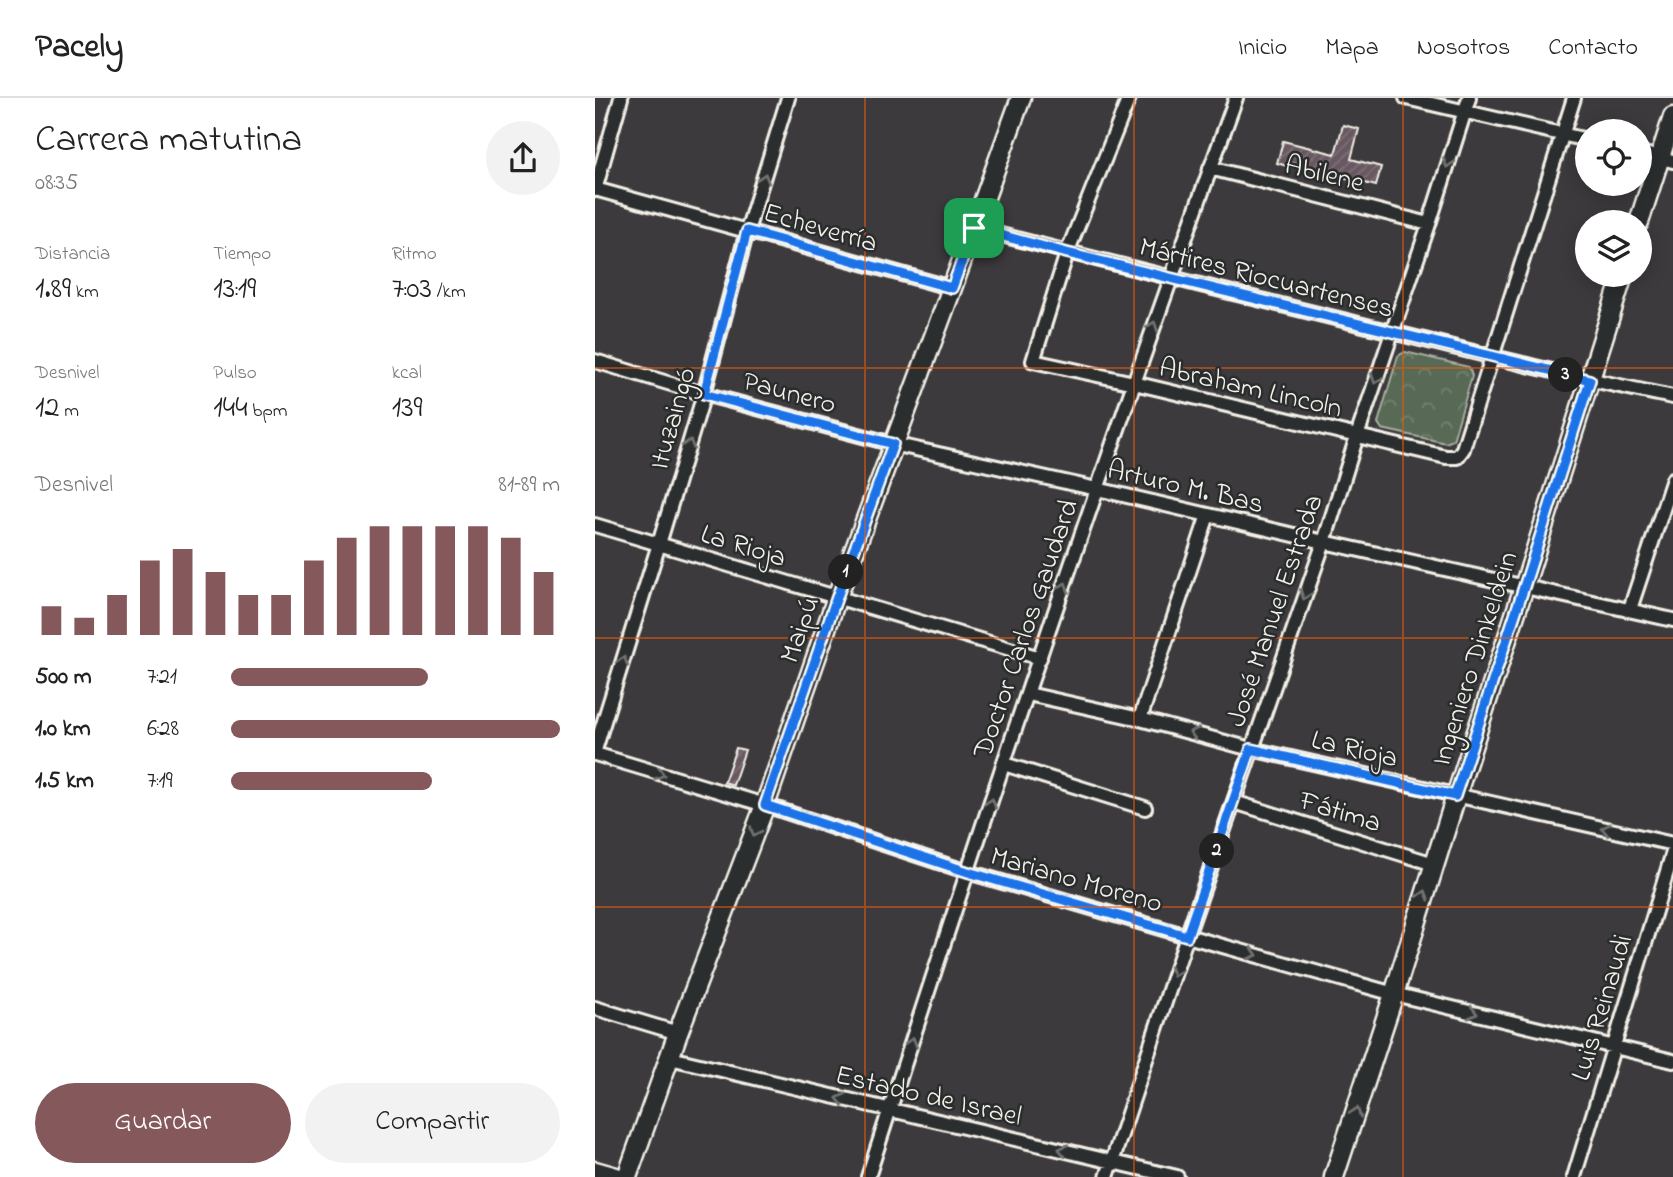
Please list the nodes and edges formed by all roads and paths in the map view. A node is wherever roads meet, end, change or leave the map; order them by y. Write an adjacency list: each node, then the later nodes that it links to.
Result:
1 (621, 98): 15 (street)
2 (788, 98): 19 (street, Ituzaingó, one-way to 2)
3 (1021, 98): 18 (main road, Maipú)
4 (1129, 98): 20 (street)
5 (1236, 98): 14 (street, Doctor Carlos Gaudard)
6 (1406, 98): 9 (street)
7 (1469, 98): 9 (street, José Manuel Estrada)
8 (1574, 98): 11 (street)
9 (1464, 112): 11 (street); 17 (street, José Manuel Estrada, one-way to 17)
10 (1673, 117): 13 (main road)
11 (1562, 134): 12 (street); 25 (street)
12 (1575, 138)
13 (1666, 159): 16 (main road)
14 (1210, 169): 17 (street, Abilene); 21 (street, Doctor Carlos Gaudard)
15 (595, 190): 19 (street, Echeverría)
16 (1644, 210)
17 (1429, 224): 24 (street, José Manuel Estrada)
18 (974, 228): 20 (street, Mártires Riocuartenses); 23 (main road, Maipú)
19 (747, 231): 23 (street, Echeverría); 29 (street, Ituzaingó)
20 (1067, 253): 21 (street, Mártires Riocuartenses); 28 (street, Abraham Lincoln)
21 (1170, 278): 24 (street, Mártires Riocuartenses); 28 (street, Doctor Carlos Gaudard, one-way to 21)
22 (1619, 287): 27 (main road, Ingeniero Dinkeldein)
23 (952, 288): 32 (main road, Maipú)
24 (1392, 332): 25 (street, Mártires Riocuartenses); 31 (street, José Manuel Estrada, one-way to 31)
25 (1492, 357): 27 (street, Mártires Riocuartenses); 31 (street, Abraham Lincoln)
26 (595, 361): 29 (street, Paunero)
27 (1590, 380): 30 (street, Mártires Riocuartenses); 39 (main road, Ingeniero Dinkeldein)
28 (1134, 383): 31 (street, Abraham Lincoln); 34 (street, Doctor Carlos Gaudard)
29 (704, 394): 32 (street, Paunero); 38 (street, Ituzaingó, one-way to 29)
30 (1673, 397)
31 (1357, 436): 37 (street, José Manuel Estrada)
32 (893, 444): 34 (street, Arturo M. Bas); 40 (main road, Maipú)
33 (1673, 479): 41 (street)
34 (1097, 489): 35 (street, Arturo M. Bas); 43 (street, Doctor Carlos Gaudard, one-way to 34)
35 (1208, 515): 37 (street, Arturo M. Bas); 45 (street)
36 (595, 525): 38 (street, La Rioja)
37 (1324, 542): 39 (street, Arturo M. Bas); 46 (street, José Manuel Estrada, one-way to 46)
38 (659, 544): 40 (street, La Rioja); 47 (street, Ituzaingó, one-way to 38)
39 (1524, 587): 41 (street, Arturo M. Bas); 49 (main road, Ingeniero Dinkeldein)
40 (837, 597): 43 (street, La Rioja); 51 (main road, Maipú)
41 (1630, 609): 42 (street, Arturo M. Bas)
42 (1673, 620)
43 (1040, 658): 44 (street, Doctor Carlos Gaudard)
44 (1028, 694): 45 (street, La Rioja); 48 (street, Doctor Carlos Gaudard)
45 (1140, 719): 46 (street, La Rioja, one-way to 45)
46 (1251, 749): 49 (street, La Rioja); 50 (street, José Manuel Estrada)
47 (595, 752): 51 (street, Mariano Moreno, one-way to 51)
48 (1004, 764): 52 (street); 56 (street, Doctor Carlos Gaudard, one-way to 48)
49 (1455, 796): 53 (street, La Rioja, one-way to 49); 55 (main road, Ingeniero Dinkeldein)
50 (1234, 802): 55 (street, Fátima); 57 (street, José Manuel Estrada)
51 (765, 805): 56 (street, Mariano Moreno); 60 (main road, Maipú, one-way to 60)
52 (1145, 808)
53 (1673, 844)
54 (1673, 852): 61 (street, Luis Reinaudi)
55 (1434, 864): 58 (main road, Ingeniero Dinkeldein, one-way to 55)
56 (968, 872): 57 (street, Mariano Moreno); 64 (street, Doctor Carlos Gaudard, one-way to 56)
57 (1187, 936): 58 (street, Mariano Moreno, one-way to 58); 65 (street, José Manuel Estrada, one-way to 65)
58 (1394, 994): 61 (street, Mariano Moreno, one-way to 61); 72 (main road, Ingeniero Dinkeldein, one-way to 58)
59 (595, 1008): 60 (street)
60 (678, 1033): 62 (main road, Maipú)
61 (1613, 1047): 63 (street, Mariano Moreno); 73 (street, Luis Reinaudi)
62 (670, 1058): 64 (street, Estado de Israel, one-way to 62); 68 (main road, Maipú)
63 (1673, 1061)
64 (889, 1110): 65 (street, Estado de Israel, one-way to 64); 69 (street, Doctor Carlos Gaudard)
65 (1112, 1162): 70 (street, José Manuel Estrada); 71 (street, Estado de Israel)
66 (595, 1171): 67 (main road)
67 (616, 1177)
68 (627, 1177)
69 (868, 1177)
70 (1107, 1177)
71 (1177, 1177)
72 (1334, 1177)
73 (1574, 1177)

